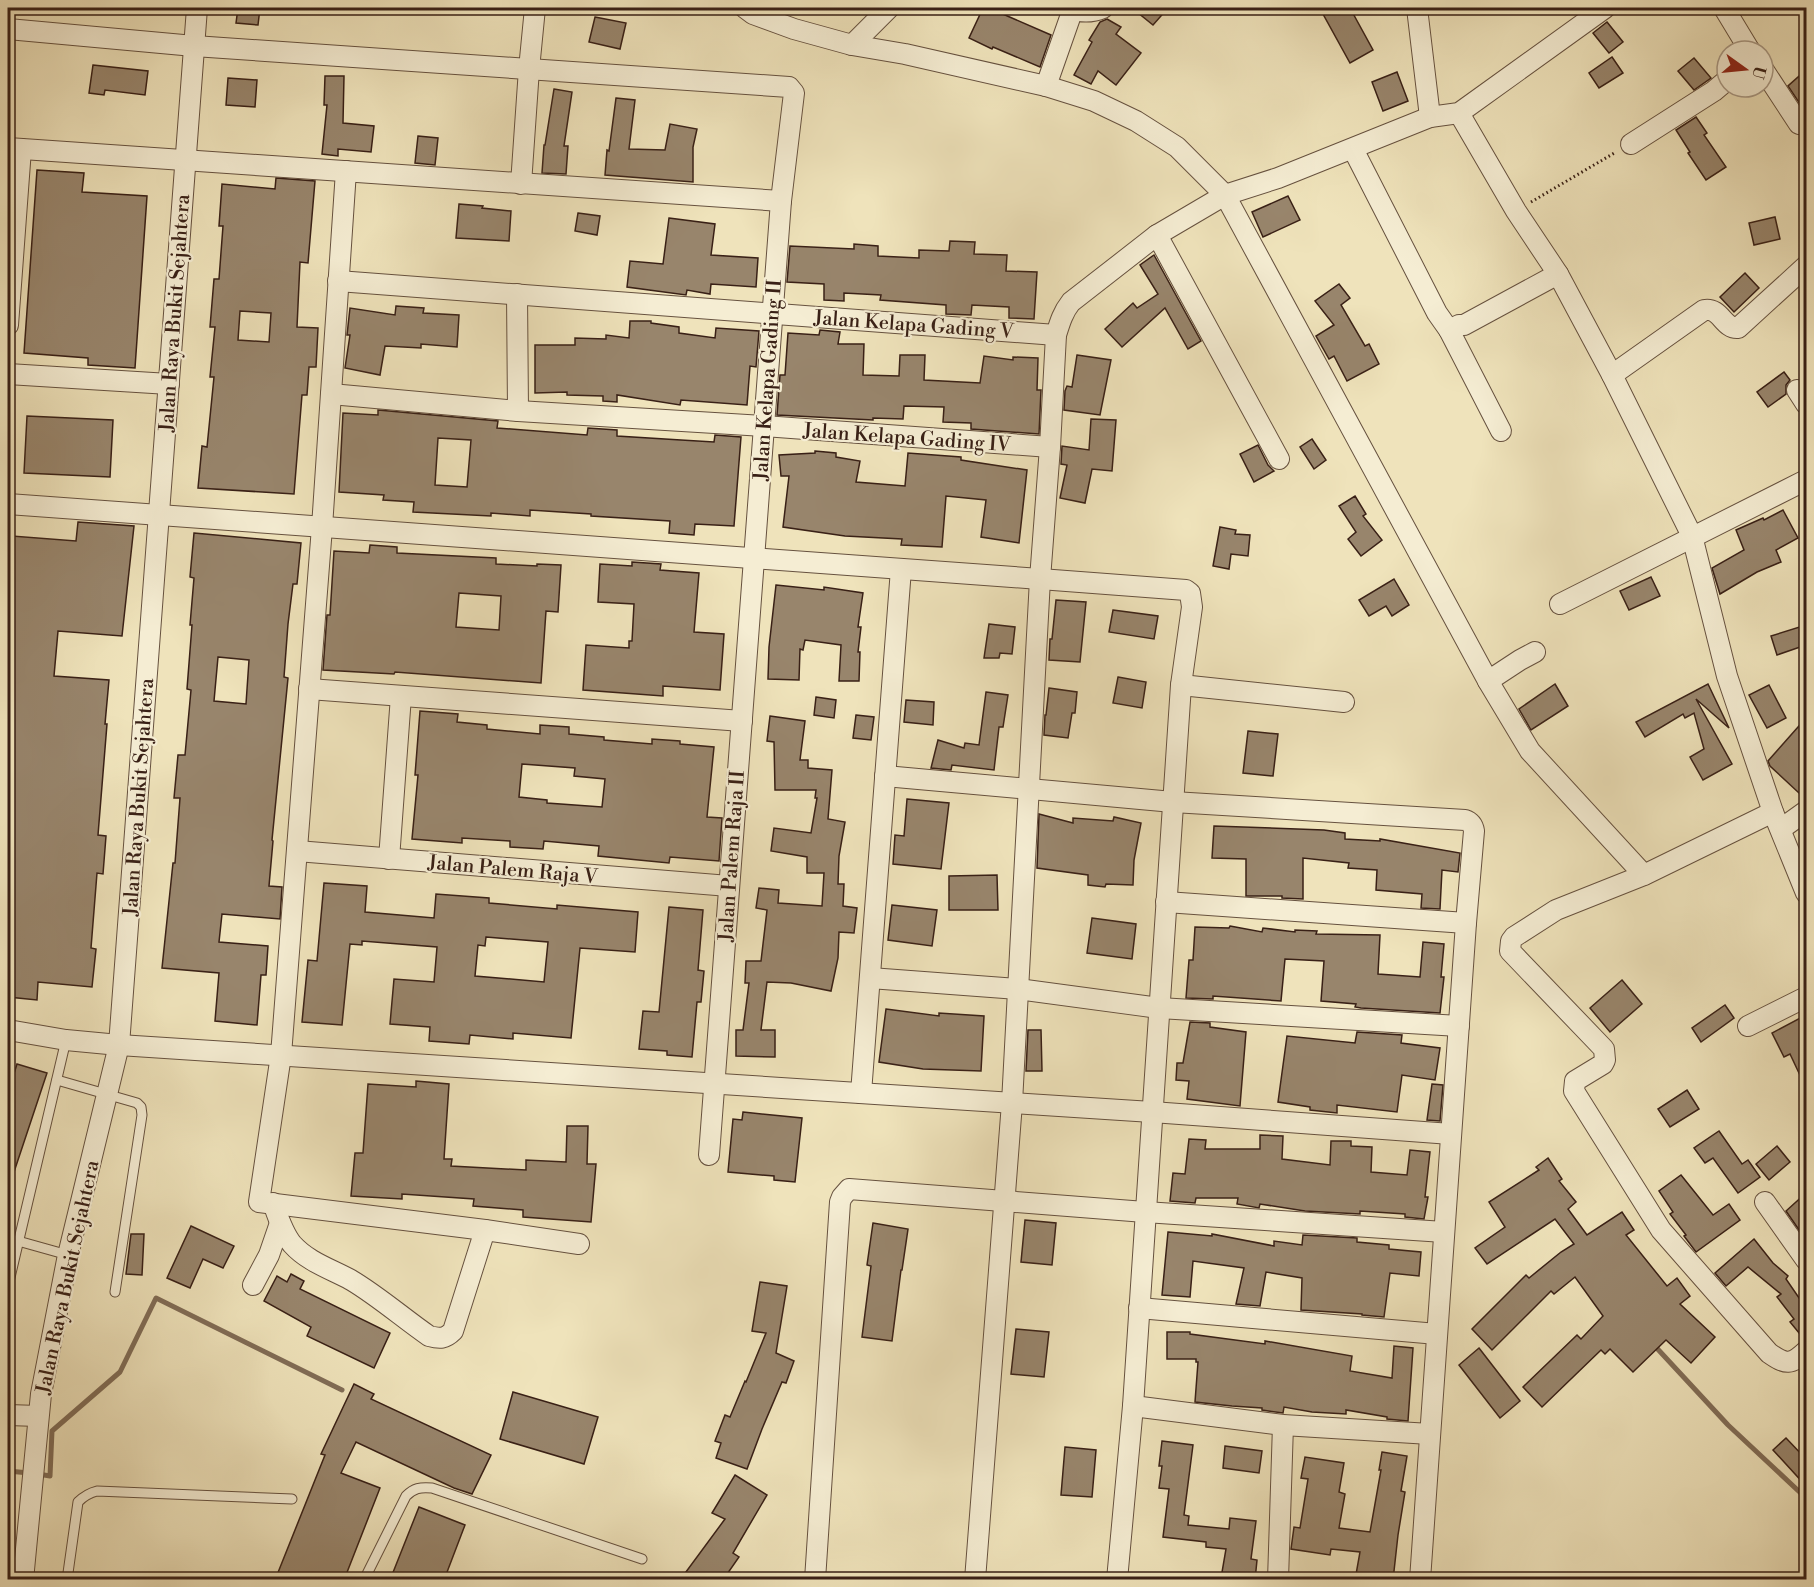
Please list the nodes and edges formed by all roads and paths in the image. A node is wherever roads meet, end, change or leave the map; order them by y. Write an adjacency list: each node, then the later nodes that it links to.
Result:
1 (197, 8): 13 (street, Jalan Raya Bukit Sejahtera)
2 (535, 8): 14 (street)
3 (745, 8): 12 (street)
4 (889, 8): 12 (street)
5 (1071, 8): 6 (street); 15 (street)
6 (1103, 8)
7 (1417, 8): 19 (street)
8 (1603, 8): 18 (street)
9 (1724, 8): 11 (street)
10 (8, 29): 13 (street)
11 (1743, 39)
12 (852, 45): 15 (street)
13 (195, 46): 14 (street); 24 (street, Jalan Raya Bukit Sejahtera)
14 (529, 69): 26 (street); 28 (street, Jalan Kelapa Gading II)
15 (1046, 86): 27 (street)
16 (1775, 87): 20 (street)
17 (1715, 90): 21 (street)
18 (1459, 113): 19 (street); 29 (street)
19 (1430, 117): 23 (street)
20 (1799, 124)
21 (1631, 144): 29 (path)
22 (14, 149): 24 (street); 36 (street)
23 (1353, 149): 27 (street); 37 (street)
24 (186, 160): 25 (street); 41 (street, Jalan Raya Bukit Sejahtera)
25 (346, 171): 26 (street); 33 (street)
26 (521, 184): 28 (street)
27 (1225, 195): 30 (street); 58 (street)
28 (781, 201): 35 (street, Jalan Kelapa Gading II)
29 (1516, 210): 32 (street)
30 (1157, 235): 38 (street); 47 (street)
31 (1806, 266): 40 (street)
32 (1558, 274): 37 (street); 40 (street)
33 (338, 281): 34 (street, Jalan Kelapa Gading V); 42 (street)
34 (517, 294): 35 (street, Jalan Kelapa Gading V); 43 (street)
35 (772, 314): 38 (street, Jalan Kelapa Gading V); 44 (street, Jalan Kelapa Gading II)
36 (8, 326)
37 (1449, 330): 45 (street)
38 (1056, 335): 46 (street)
39 (8, 374): 41 (street)
40 (1612, 375): 52 (street)
41 (169, 384): 50 (street, Jalan Raya Bukit Sejahtera)
42 (331, 394): 43 (street, Jalan Kelapa Gading IV); 51 (street)
43 (518, 411): 44 (street, Jalan Kelapa Gading IV)
44 (764, 426): 46 (street, Jalan Kelapa Gading IV); 53 (street, Jalan Kelapa Gading II)
45 (1501, 431)
46 (1050, 447): 55 (street)
47 (1279, 459)
48 (1806, 480): 52 (street)
49 (8, 504): 50 (street)
50 (159, 516): 51 (street); 84 (street, Jalan Raya Bukit Sejahtera)
51 (322, 527): 53 (street); 60 (street)
52 (1692, 536): 56 (street); 68 (street)
53 (754, 558): 54 (street); 63 (street, Jalan Palem Raja II)
54 (901, 568): 55 (street); 64 (street)
55 (1040, 579): 59 (street); 65 (street)
56 (1560, 604)
57 (1535, 652): 58 (street)
58 (1488, 681): 71 (street)
59 (1181, 685): 62 (street); 66 (street)
60 (309, 689): 61 (street); 69 (street)
61 (401, 696): 63 (street); 70 (street)
62 (1344, 702)
63 (742, 721): 72 (street, Jalan Palem Raja II)
64 (885, 776): 65 (street); 76 (street)
65 (1029, 789): 66 (street); 77 (street)
66 (1173, 802): 74 (street); 75 (street)
67 (1806, 811): 68 (street)
68 (1777, 821): 71 (street); 73 (street)
69 (297, 851): 70 (street, Jalan Palem Raja V); 85 (street)
70 (389, 859): 72 (street, Jalan Palem Raja V)
71 (1644, 875): 110 (street)
72 (729, 886): 87 (street, Jalan Palem Raja II)
73 (1806, 893)
74 (1166, 902): 75 (street); 79 (street)
75 (1466, 922): 80 (street)
76 (870, 978): 77 (street); 88 (street)
77 (1018, 989): 79 (street); 90 (street)
78 (1806, 997): 81 (street)
79 (1159, 1008): 80 (street); 91 (street)
80 (1459, 1026): 92 (street)
81 (1748, 1026)
82 (8, 1030): 83 (street)
83 (66, 1040): 84 (street); 86 (lane)
84 (119, 1045): 85 (street); 89 (street, Jalan Raya Bukit Sejahtera)
85 (281, 1055): 87 (street); 96 (street)
86 (57, 1080): 89 (lane); 101 (lane)
87 (714, 1083): 88 (street); 93 (street, Jalan Palem Raja II)
88 (861, 1093): 90 (street)
89 (107, 1096): 103 (street, Jalan Raya Bukit Sejahtera); 107 (lane)
90 (1012, 1103): 91 (street); 94 (street)
91 (1152, 1112): 92 (street); 97 (street)
92 (1451, 1134): 100 (street)
93 (709, 1155)
94 (1004, 1202): 97 (street); 121 (street); 122 (street)
95 (1765, 1202): 104 (street)
96 (273, 1203): 98 (street); 99 (street)
97 (1145, 1212): 100 (street); 108 (street)
98 (280, 1223): 99 (street); 105 (street)
99 (485, 1230): 102 (street)
100 (1444, 1232): 109 (street)
101 (18, 1241): 103 (lane); 106 (lane)
102 (579, 1244)
103 (68, 1255): 113 (street, Jalan Raya Bukit Sejahtera)
104 (1806, 1260)
105 (253, 1285)
106 (8, 1286)
107 (115, 1292)
108 (1139, 1308): 109 (street); 111 (street)
109 (1437, 1335): 115 (street)
110 (1806, 1351)
111 (1133, 1406): 114 (street); 123 (street)
112 (8, 1415): 113 (street)
113 (37, 1422): 118 (street, Jalan Raya Bukit Sejahtera)
114 (1283, 1425): 115 (street); 124 (street)
115 (1430, 1434): 125 (street)
116 (292, 1498): 119 (lane)
117 (642, 1559): 120 (lane)
118 (23, 1580)
119 (67, 1580)
120 (364, 1580)
121 (816, 1580)
122 (975, 1580)
123 (1117, 1580)
124 (1278, 1580)
125 (1420, 1580)

